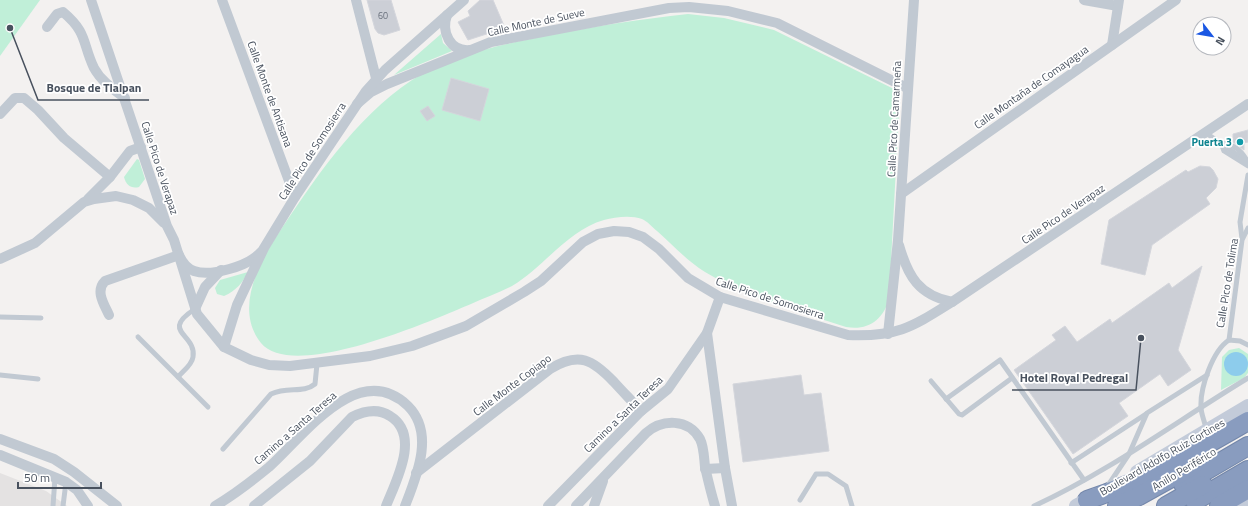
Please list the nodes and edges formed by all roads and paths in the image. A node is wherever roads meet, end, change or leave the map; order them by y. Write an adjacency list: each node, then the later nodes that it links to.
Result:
1 (91, 0): 16 (street, Calle Pico de Verapaz)
2 (222, 0): 27 (street, Calle Monte de Antisana)
3 (356, 0): 14 (street)
4 (464, 0): 10 (street, Calle Pico de Somosierra)
5 (914, 0): 15 (street, Calle Pico de Camarmeña)
6 (1084, 0): 8 (street)
7 (1176, 0): 12 (street, Calle Montaña de Comayagua)
8 (1118, 3): 12 (street)
9 (666, 4): 13 (street, Calle Monte de Sueve); 15 (street, Calle Monte de Sueve)
10 (447, 15): 13 (street); 14 (street, Calle Pico de Somosierra)
11 (47, 27): 16 (street)
12 (1112, 45): 26 (street, Calle Montaña de Comayagua)
13 (472, 50): 17 (street, Calle Monte de Sueve)
14 (376, 78): 17 (street, Calle Pico de Somosierra)
15 (907, 88): 26 (street, Calle Pico de Camarmeña)
16 (124, 98): 22 (street, Calle Pico de Verapaz)
17 (357, 104): 27 (street, Calle Pico de Somosierra)
18 (1248, 104): 20 (street, Calle Pico de Verapaz)
19 (0, 114): 25 (street)
20 (1206, 133): 21 (lane); 38 (street, Calle Pico de Verapaz)
21 (1221, 143): 23 (lane); 23 (lane)
22 (141, 147): 25 (street); 29 (street, Calle Pico de Verapaz)
23 (1248, 165)
24 (1248, 175): 32 (lane)
25 (110, 178): 28 (street)
26 (901, 194): 31 (street, Calle Pico de Camarmeña)
27 (295, 197): 33 (street, Calle Pico de Somosierra)
28 (84, 202): 29 (street, Calle Pico de Verapaz); 35 (street, Calle Pico de Verapaz)
29 (167, 226): 34 (street, Calle Pico de Somosierra)
30 (1248, 228): 32 (lane, Calle Pico de Tolima)
31 (898, 240): 38 (street, Calle Pico de Camarmeña); 44 (street, Calle Pico de Camarmeña)
32 (1242, 240): 46 (lane, Calle Pico de Tolima)
33 (264, 248): 36 (street); 48 (street, Calle Pico de Somosierra)
34 (179, 255): 36 (street); 39 (street, Calle Pico de Somosierra); 40 (street)
35 (0, 259)
36 (221, 270): 39 (street)
37 (720, 297): 43 (street, Camino a Santa Teresa); 44 (street, Calle Pico de Somosierra); 49 (street, Calle Pico de Somosierra)
38 (952, 302): 44 (street, Calle Pico de Verapaz)
39 (195, 309): 48 (street, Calle Pico de Somosierra); 52 (lane)
40 (109, 315)
41 (0, 317): 42 (lane)
42 (41, 318)
43 (707, 333): 61 (street, Camino a Santa Teresa); 73 (street, Camino a Santa Teresa)
44 (888, 334)
45 (138, 337): 52 (lane)
46 (1229, 340): 47 (lane); 51 (lane)
47 (1248, 345)
48 (224, 347): 49 (street, Calle Pico de Somosierra)
49 (317, 364): 68 (lane)
50 (0, 375): 55 (lane)
51 (1206, 375): 60 (lane); 62 (lane)
52 (178, 377): 59 (lane)
53 (1012, 378): 57 (lane); 57 (lane); 72 (lane)
54 (1248, 378): 60 (lane)
55 (38, 379)
56 (932, 381): 57 (lane)
57 (946, 399)
58 (1248, 406): 65 (main road, Boulevard Adolfo Ruiz Cortines)
59 (208, 407)
60 (1201, 407): 65 (lane); 69 (lane)
61 (641, 411): 77 (street, Calle Monte Copiapo); 95 (street, Camino a Santa Teresa)
62 (1147, 413): 69 (lane); 72 (lane)
63 (1248, 421): 75 (highway); 86 (highway)
64 (1248, 429): 75 (highway, Anillo Periférico)
65 (1207, 431): 82 (main road, Boulevard Adolfo Ruiz Cortines)
66 (0, 439): 90 (street)
67 (1248, 446): 103 (highway)
68 (224, 449)
69 (1129, 454): 80 (lane); 82 (lane)
70 (0, 456): 78 (street)
71 (1248, 459): 104 (highway)
72 (1072, 463): 80 (lane)
73 (724, 468): 74 (street); 99 (street, Camino a Santa Teresa)
74 (706, 469): 79 (street); 98 (street)
75 (1188, 469): 102 (highway, Anillo Periférico)
76 (1248, 470): 105 (highway)
77 (416, 473): 91 (street, Camino a Santa Teresa); 94 (street, Camino a Santa Teresa)
78 (55, 477): 81 (street); 87 (lane)
79 (604, 477): 96 (street); 97 (street)
80 (1084, 480): 101 (lane)
81 (66, 482): 88 (lane); 89 (street)
82 (1107, 488): 86 (main road, Boulevard Adolfo Ruiz Cortines)
83 (1248, 489): 106 (highway)
84 (800, 500): 100 (lane)
85 (1248, 501): 107 (main road)
86 (1082, 503)
87 (53, 506)
88 (63, 506)
89 (88, 506)
90 (117, 506)
91 (215, 506)
92 (254, 506): 93 (street)
93 (386, 506)
94 (405, 506)
95 (548, 506)
96 (576, 506)
97 (594, 506)
98 (715, 506)
99 (732, 506)
100 (852, 506)
101 (1034, 506)
102 (1117, 506)
103 (1144, 506)
104 (1166, 506)
105 (1187, 506)
106 (1219, 506)
107 (1240, 506)

